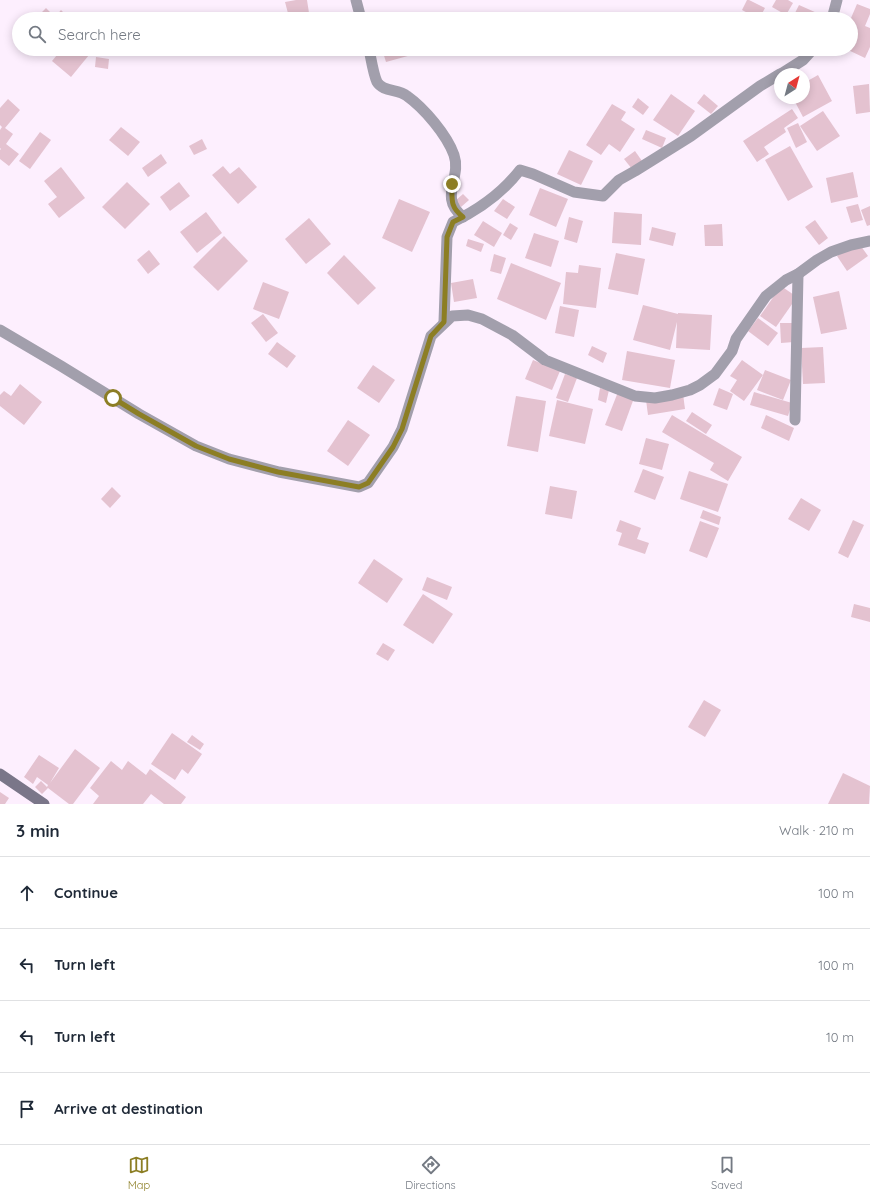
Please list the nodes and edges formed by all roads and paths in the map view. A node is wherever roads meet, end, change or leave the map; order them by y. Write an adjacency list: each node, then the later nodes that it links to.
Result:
1 (356, 0): 3 (street)
2 (837, 0): 4 (street)
3 (359, 12)
4 (834, 12)
5 (371, 56): 9 (street)
6 (807, 56): 7 (street)
7 (790, 68)
8 (774, 78): 9 (street)
9 (463, 217): 12 (street)
10 (870, 241): 11 (street)
11 (798, 274): 12 (street); 14 (street)
12 (444, 322): 13 (street)
13 (0, 330)
14 (795, 420)
15 (0, 774): 16 (main road)
16 (44, 804)

